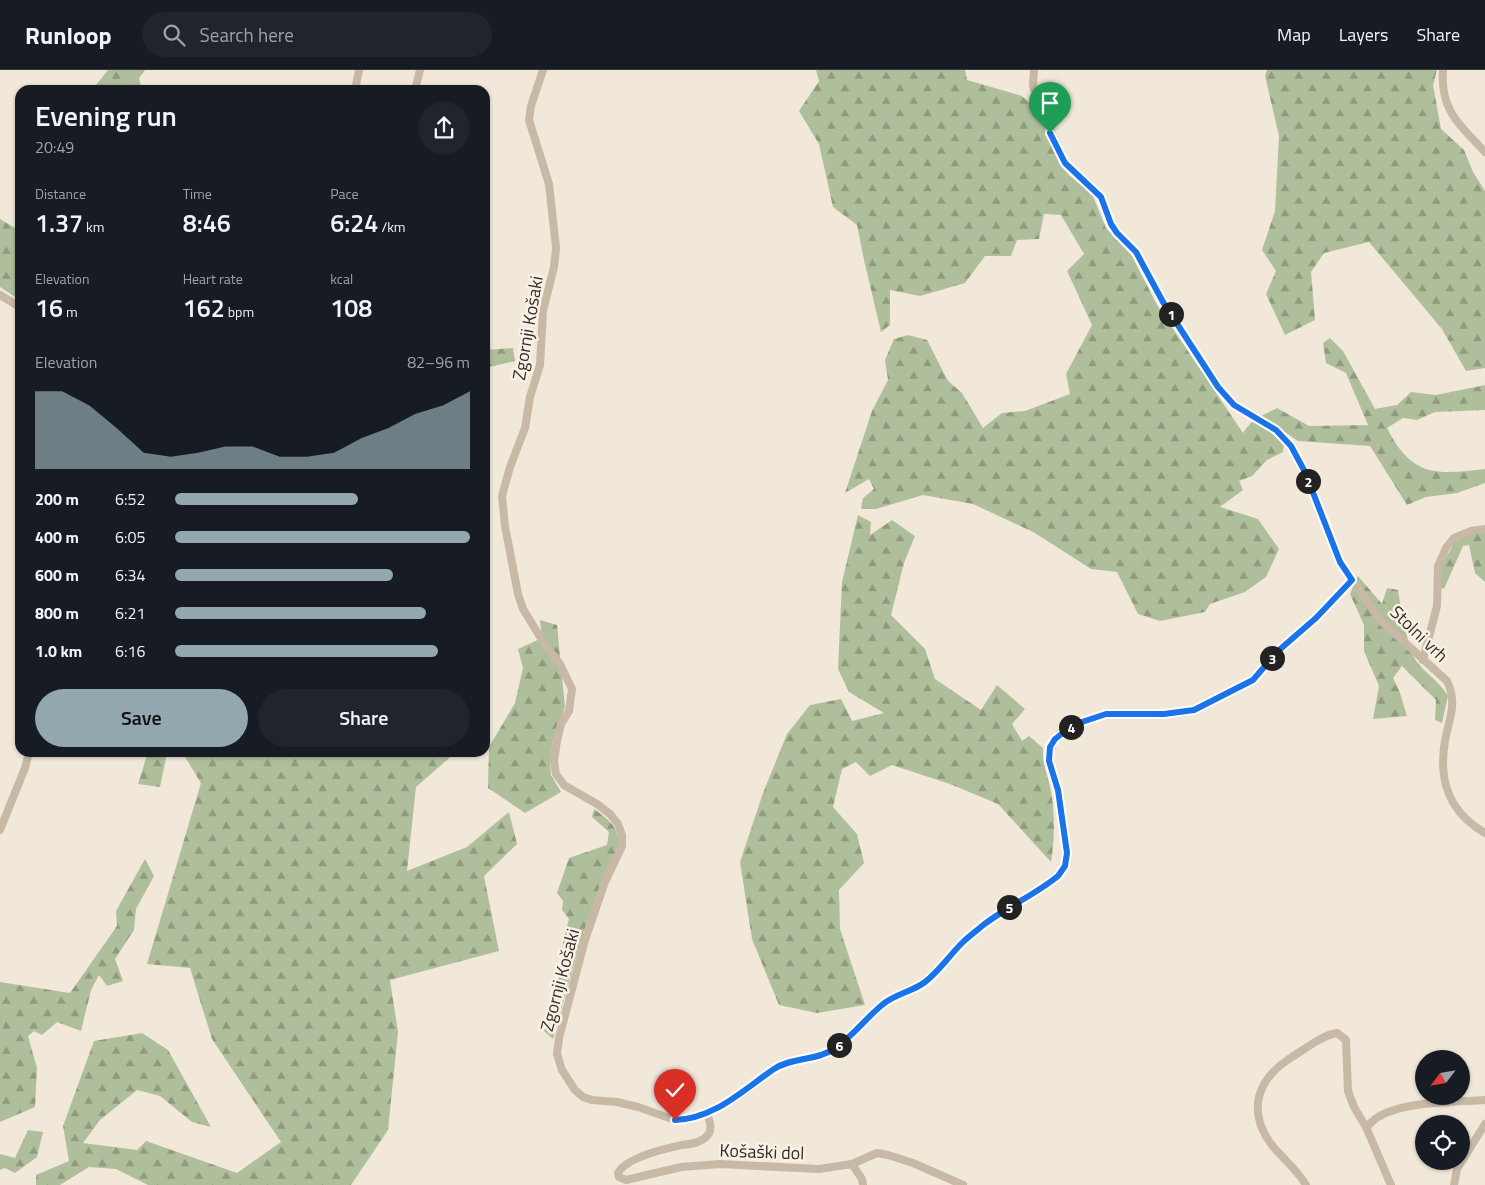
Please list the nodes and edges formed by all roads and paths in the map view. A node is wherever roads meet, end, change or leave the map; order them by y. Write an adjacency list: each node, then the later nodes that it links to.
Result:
1 (359, 70): 6 (street)
2 (420, 70): 7 (street)
3 (543, 70): 18 (street, Zgornji Košaki)
4 (1034, 70): 12 (street, Stolni vrh)
5 (1443, 70): 8 (street)
6 (356, 85)
7 (416, 85)
8 (1485, 152)
9 (0, 295): 10 (street)
10 (15, 304)
11 (1485, 529): 13 (street)
12 (1352, 580): 13 (street, Stolni vrh); 18 (street, Zgornji Košaki)
13 (1423, 660): 16 (street, Stolni vrh)
14 (28, 757): 15 (street)
15 (0, 830)
16 (1485, 833)
17 (1485, 1100): 20 (street)
18 (707, 1114): 21 (street, Košaški dol)
19 (1485, 1124): 26 (street)
20 (1366, 1127): 24 (street); 25 (street)
21 (852, 1164): 22 (street); 23 (street, Košaški dol)
22 (863, 1185)
23 (963, 1185)
24 (1306, 1185)
25 (1391, 1185)
26 (1454, 1185)

